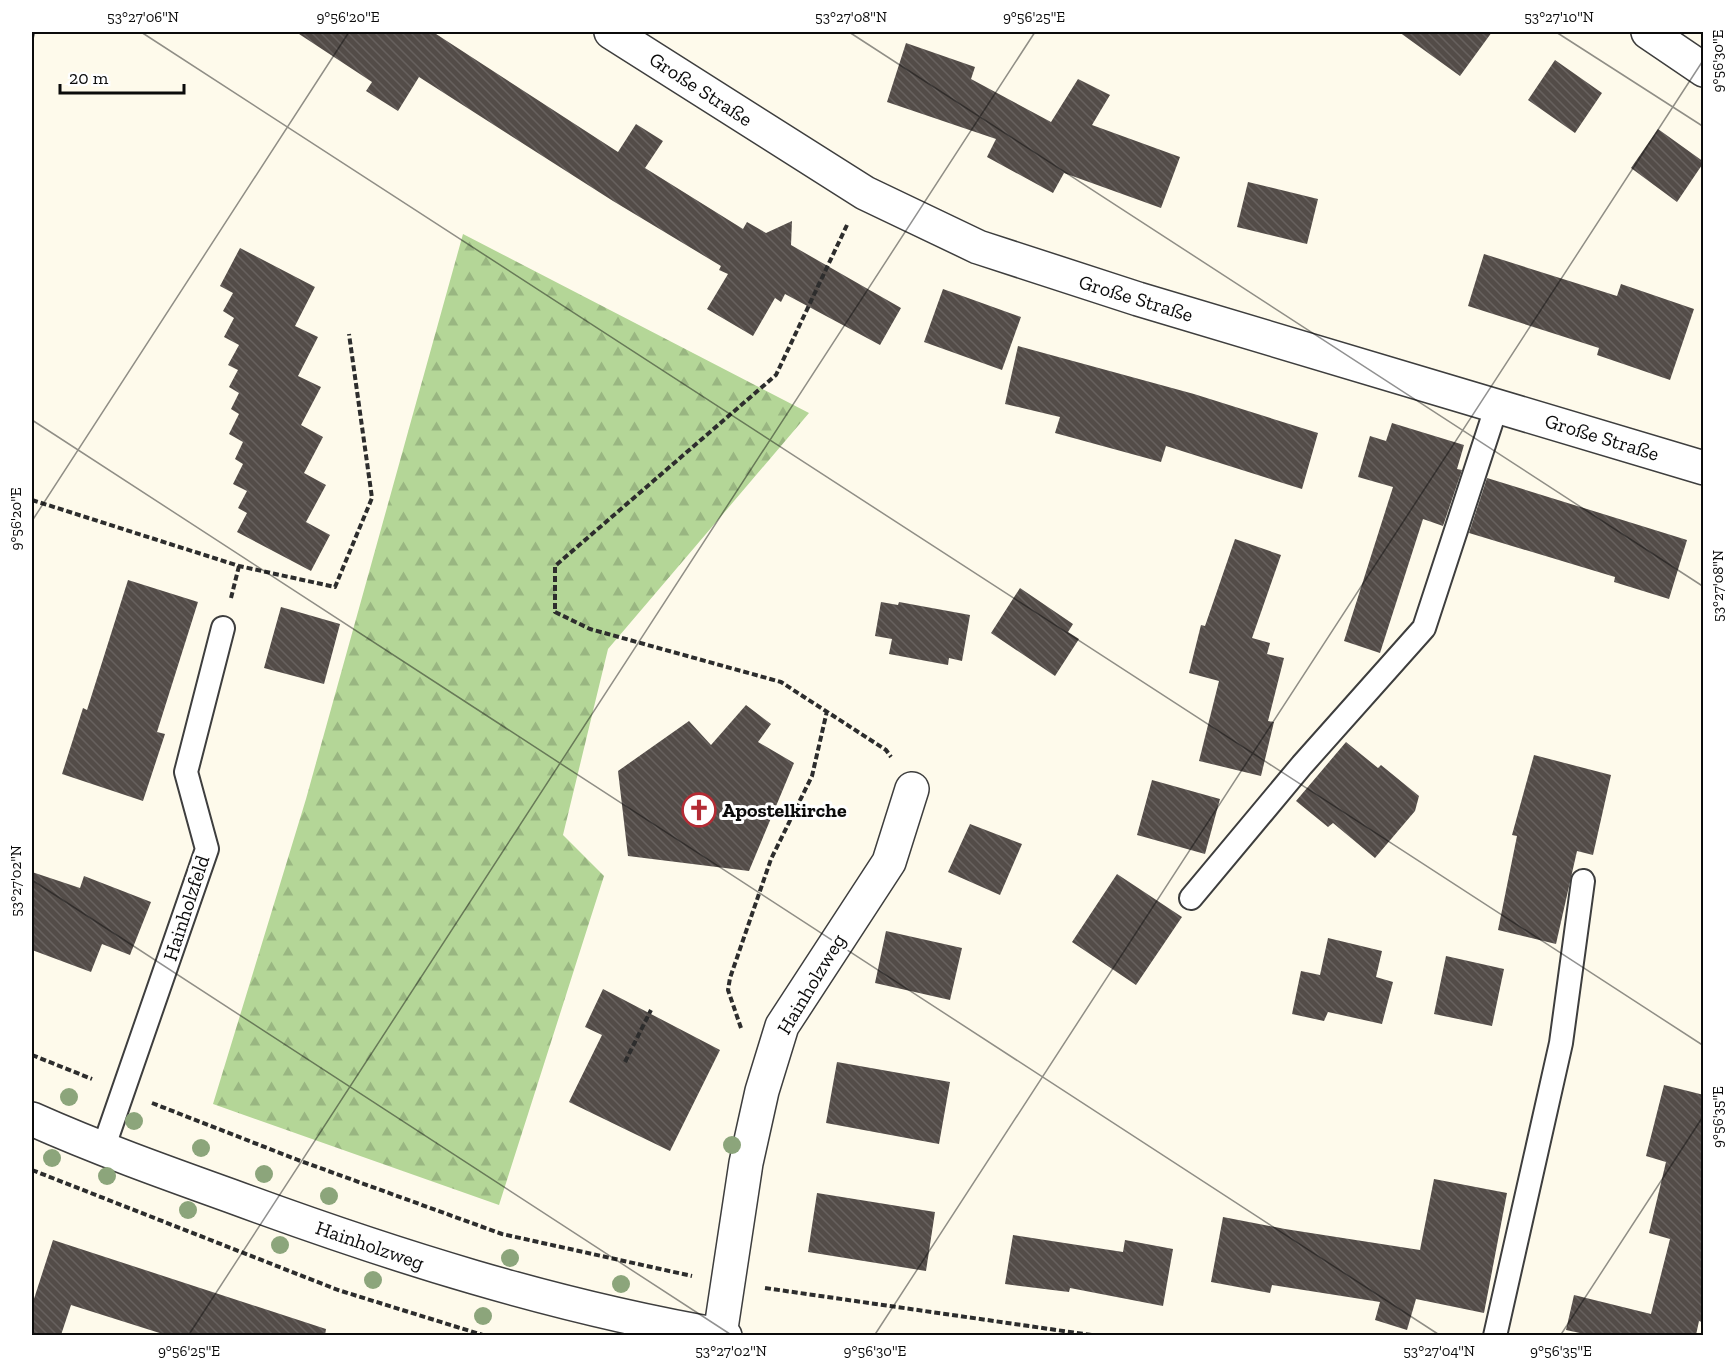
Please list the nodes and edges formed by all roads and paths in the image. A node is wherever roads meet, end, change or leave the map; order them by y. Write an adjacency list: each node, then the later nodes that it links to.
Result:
1 (33, 32): 4 (path)
2 (611, 32): 6 (street, Große Straße)
3 (1648, 32): 5 (street)
4 (32, 38)
5 (1704, 70)
6 (865, 193): 8 (street, Große Straße); 12 (path)
7 (349, 334): 10 (path)
8 (1497, 405): 9 (street, Große Straße); 15 (lane)
9 (1704, 468)
10 (32, 500)
11 (223, 628): 20 (lane, Hainholzfeld)
12 (828, 710): 13 (path); 17 (path)
13 (912, 789): 24 (street, Hainholzweg)
14 (1583, 881): 28 (lane)
15 (1191, 898)
16 (651, 1010): 19 (path)
17 (743, 1035)
18 (32, 1055): 20 (path)
19 (625, 1062)
20 (123, 1091): 22 (lane, Hainholzfeld); 24 (path)
21 (32, 1119): 22 (street, Hainholzweg)
22 (104, 1149): 26 (street, Hainholzweg)
23 (32, 1170): 25 (path)
24 (727, 1282): 26 (street, Hainholzweg); 27 (path)
25 (486, 1335)
26 (722, 1335)
27 (1098, 1335)
28 (1494, 1335)

